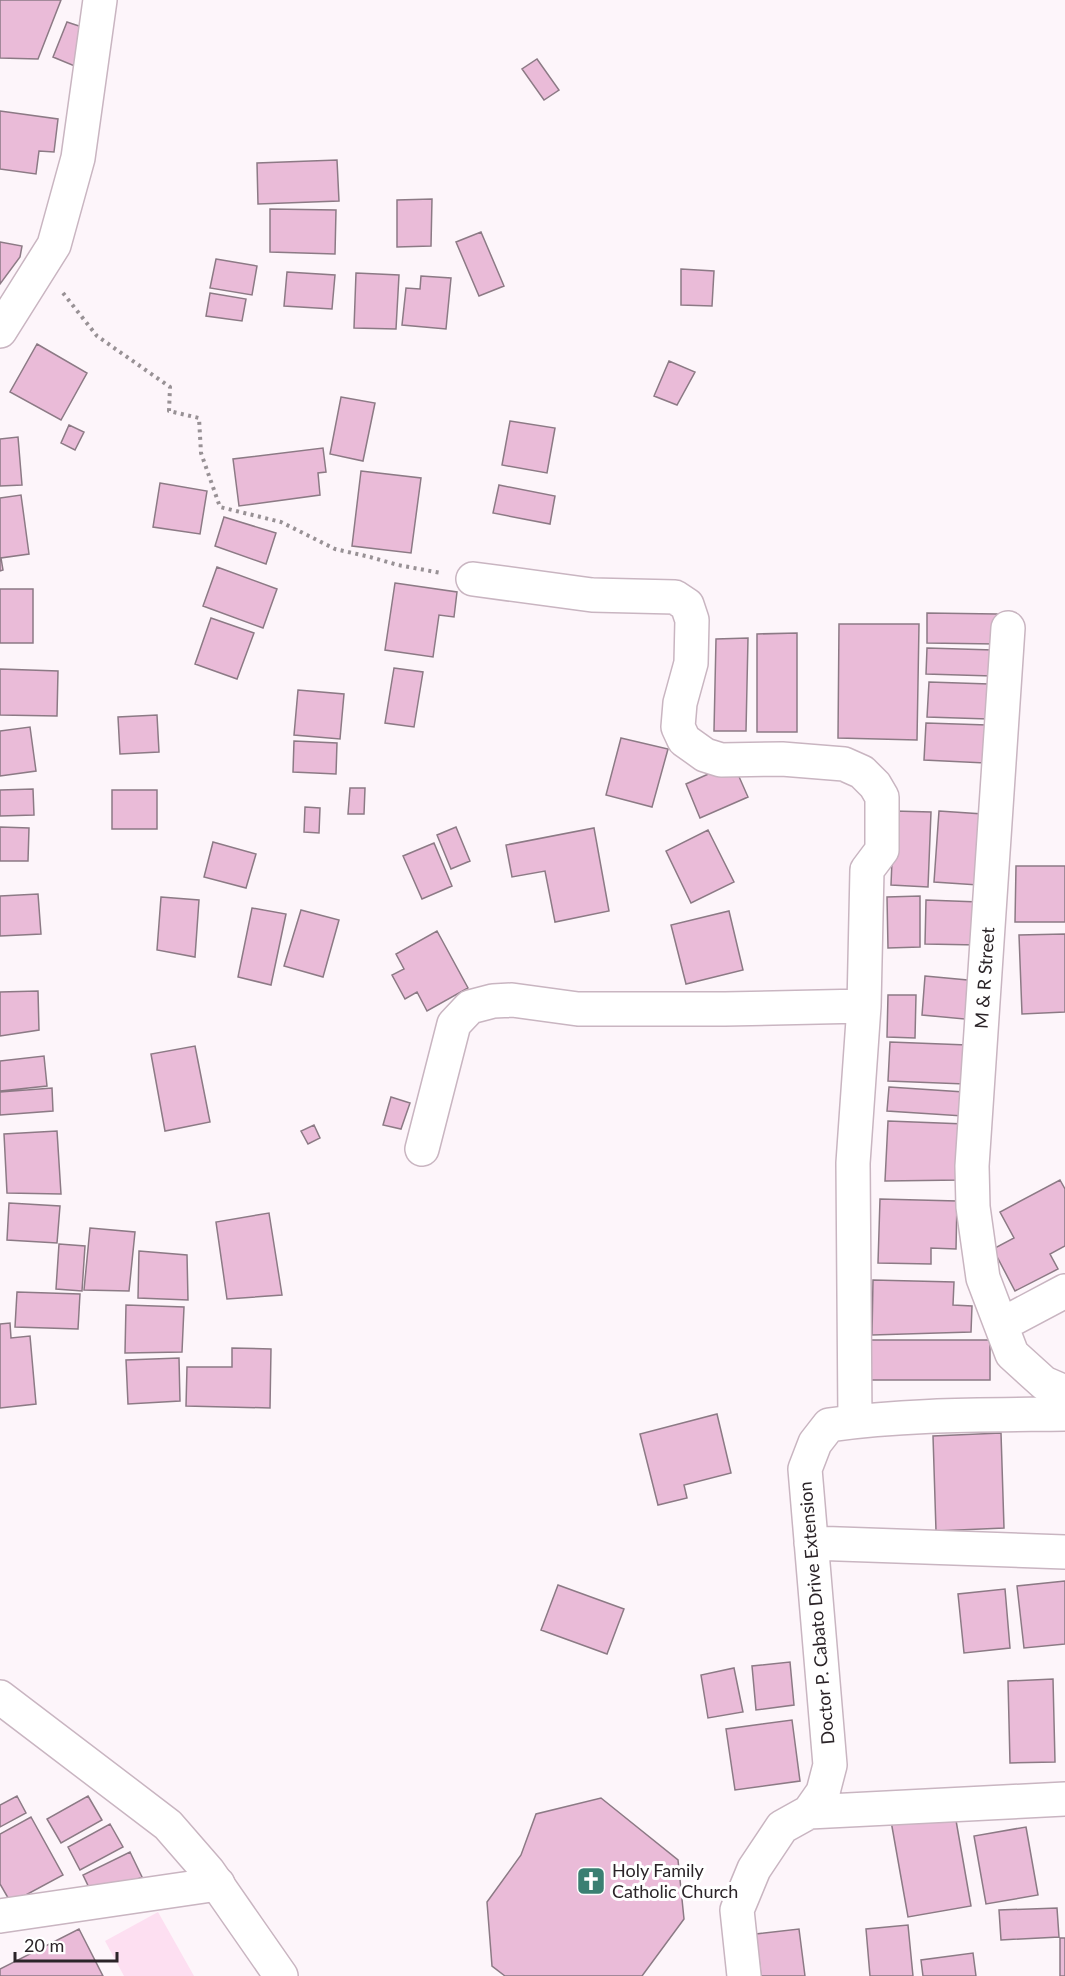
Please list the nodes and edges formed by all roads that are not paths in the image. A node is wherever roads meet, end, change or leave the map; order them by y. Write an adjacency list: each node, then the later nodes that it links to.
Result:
1 (100, 0): 2 (street)
2 (0, 332)
3 (473, 579): 5 (street)
4 (1008, 628): 8 (street, M & R Street)
5 (864, 1006): 6 (street); 11 (street)
6 (422, 1149)
7 (1065, 1291): 8 (street)
8 (1001, 1325): 9 (street, M & R Street)
9 (1065, 1392)
10 (1065, 1414): 11 (street, Doctor P. Cabato Drive Extension)
11 (855, 1421): 12 (street, Doctor P. Cabato Drive Extension)
12 (811, 1543): 13 (street); 16 (street, Doctor P. Cabato Drive Extension)
13 (1065, 1552)
14 (0, 1697): 17 (street)
15 (1065, 1799): 16 (street)
16 (808, 1812): 20 (street, Doctor P. Cabato Drive Extension)
17 (218, 1884): 18 (street); 19 (street)
18 (0, 1916)
19 (280, 1976)
20 (744, 1976)

